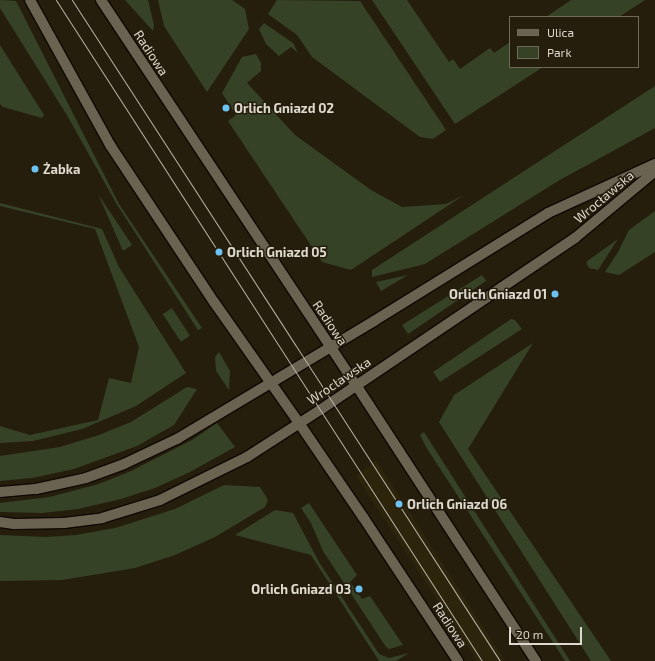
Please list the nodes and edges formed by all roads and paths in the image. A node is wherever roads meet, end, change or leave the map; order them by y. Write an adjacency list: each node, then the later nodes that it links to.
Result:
1 (30, 0): 6 (street, Radiowa)
2 (101, 0): 5 (street, Radiowa)
3 (655, 164): 5 (street, Wrocławska)
4 (655, 171): 7 (street, Wrocławska)
5 (331, 347): 6 (street, Wrocławska); 7 (street, Radiowa)
6 (270, 383): 8 (street, Radiowa); 9 (street, Wrocławska)
7 (356, 385): 8 (street, Wrocławska); 12 (street, Radiowa)
8 (299, 423): 10 (street, Wrocławska); 11 (street, Radiowa)
9 (0, 492)
10 (0, 522)
11 (458, 661)
12 (536, 661)

